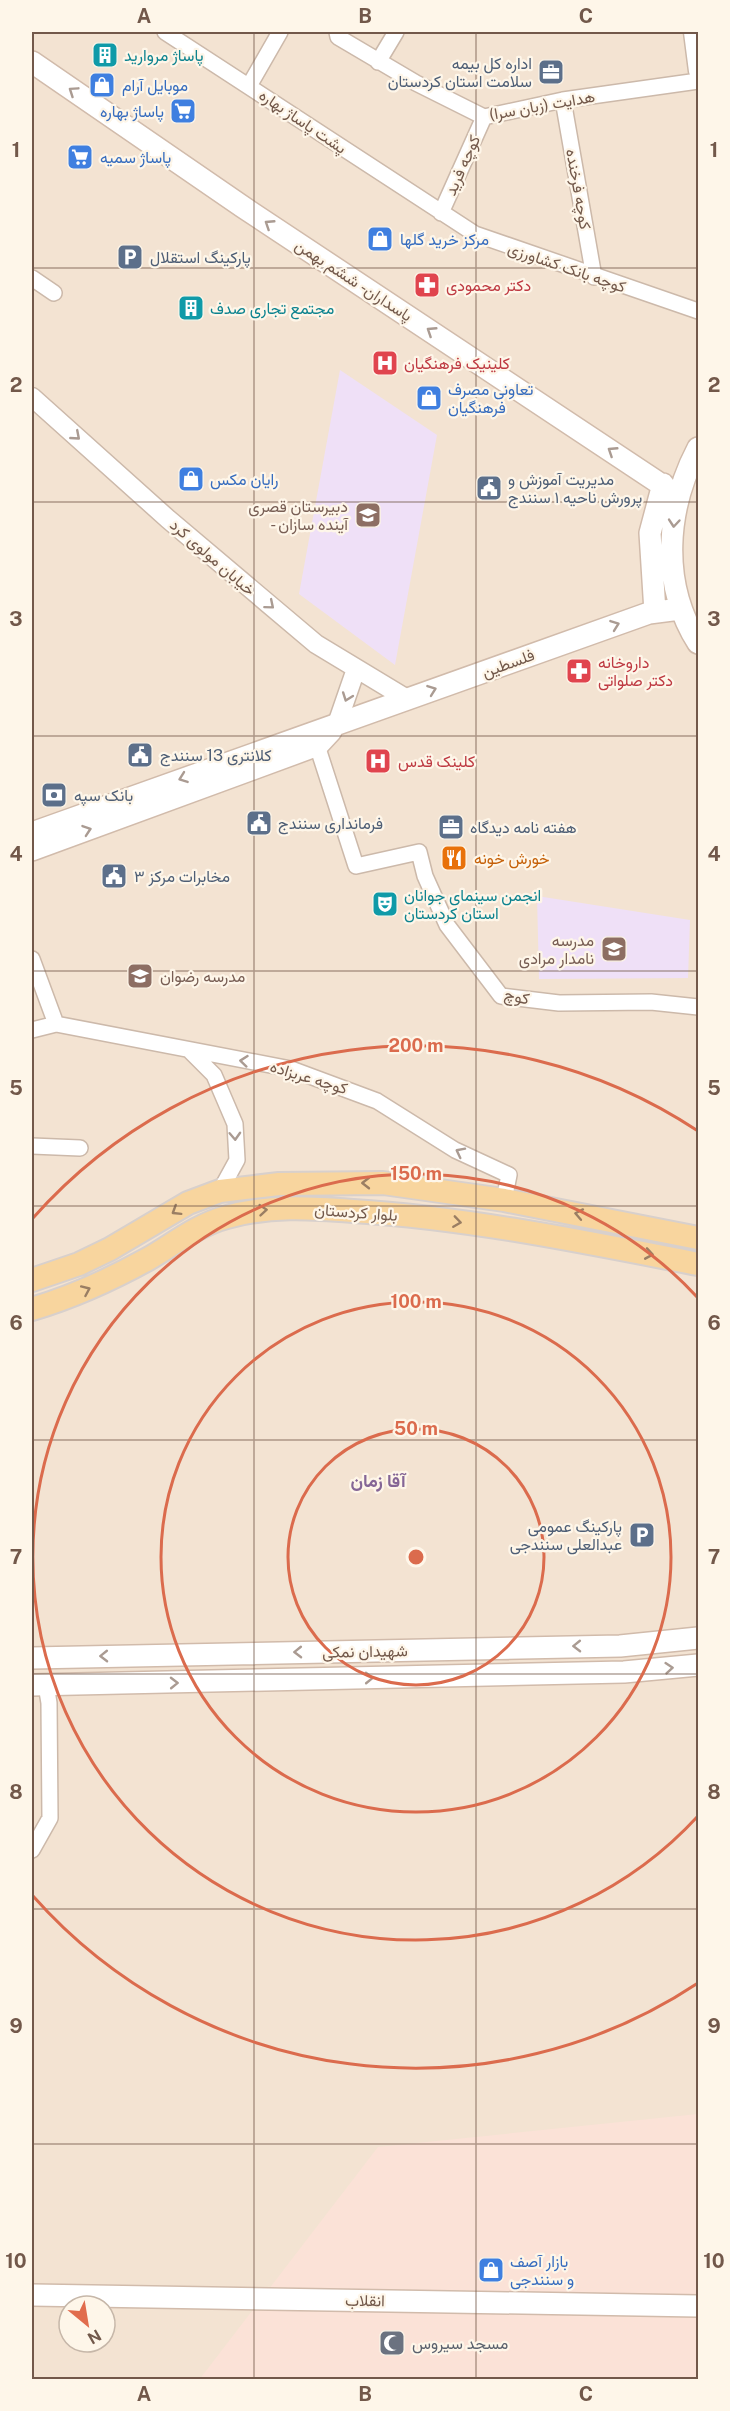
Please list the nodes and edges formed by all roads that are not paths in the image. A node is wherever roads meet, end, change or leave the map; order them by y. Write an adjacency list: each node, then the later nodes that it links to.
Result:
1 (165, 32): 10 (street, پشت پاساژ بهاره)
2 (280, 32): 10 (street)
3 (396, 32): 7 (street)
4 (693, 32): 8 (street)
5 (335, 34): 7 (street, هدایت (زبان سرا))
6 (32, 62): 20 (main road, پاسداران - ششم بهمن, one-way to 6)
7 (378, 62): 12 (street, هدایت (زبان سرا))
8 (699, 71)
9 (699, 81): 11 (street, هدایت (زبان سرا))
10 (249, 86): 13 (street, پشت پاساژ بهاره)
11 (563, 100): 12 (street, هدایت (زبان سرا)); 14 (street, کوچه فرخنده)
12 (484, 117): 13 (street, کوچه فرید)
13 (441, 213): 14 (street, کوچه بانک کشاورزی)
14 (594, 277): 17 (street, کوچه بانک کشاورزی)
15 (32, 278): 16 (street)
16 (54, 293)
17 (699, 311)
18 (32, 397): 24 (street, خیابان مولوی کرد, one-way to 24)
19 (699, 448): 20 (main road)
20 (670, 490): 21 (main road, one-way to 21); 22 (main road)
21 (680, 609): 22 (main road, فلسطین); 23 (main road)
22 (655, 612): 25 (main road, فلسطین, one-way to 22)
23 (699, 643)
24 (357, 669): 25 (street, خیابان مولوی کرد); 26 (street, one-way to 26)
25 (407, 699): 26 (main road, فلسطین)
26 (337, 724): 27 (main road, فلسطین)
27 (315, 738): 28 (main road, فلسطین, one-way to 28); 29 (main road, فلسطین, one-way to 27); 31 (street, کوچ)
28 (32, 833)
29 (32, 850)
30 (32, 959): 32 (street)
31 (699, 1007)
32 (56, 1024): 33 (street, کوچه عربزاده); 34 (street, کوچه عربزاده)
33 (32, 1030)
34 (189, 1050): 37 (street, one-way to 37); 38 (street, کوچه عربزاده, one-way to 34)
35 (32, 1146): 36 (street)
36 (80, 1148)
37 (220, 1191): 38 (main road, بلوار کردستان, one-way to 37); 41 (main road, بلوار کردستان, one-way to 41)
38 (504, 1200): 39 (main road, بلوار کردستان, one-way to 38)
39 (699, 1238)
40 (699, 1264): 42 (main road, بلوار کردستان, one-way to 40)
41 (32, 1280)
42 (32, 1309)
43 (699, 1638): 44 (main road, شهیدان نمکی)
44 (620, 1646): 45 (main road, شهیدان نمکی, one-way to 45); 47 (main road)
45 (36, 1658): 48 (main road)
46 (699, 1665): 47 (main road, شهیدان نمکی, one-way to 46)
47 (624, 1672): 48 (main road, شهیدان نمکی, one-way to 47)
48 (39, 1685): 49 (street)
49 (32, 1850)
50 (32, 2281): 51 (main road, انقلاب)
51 (699, 2292)
52 (32, 2295): 53 (main road, انقلاب)
53 (699, 2306)

